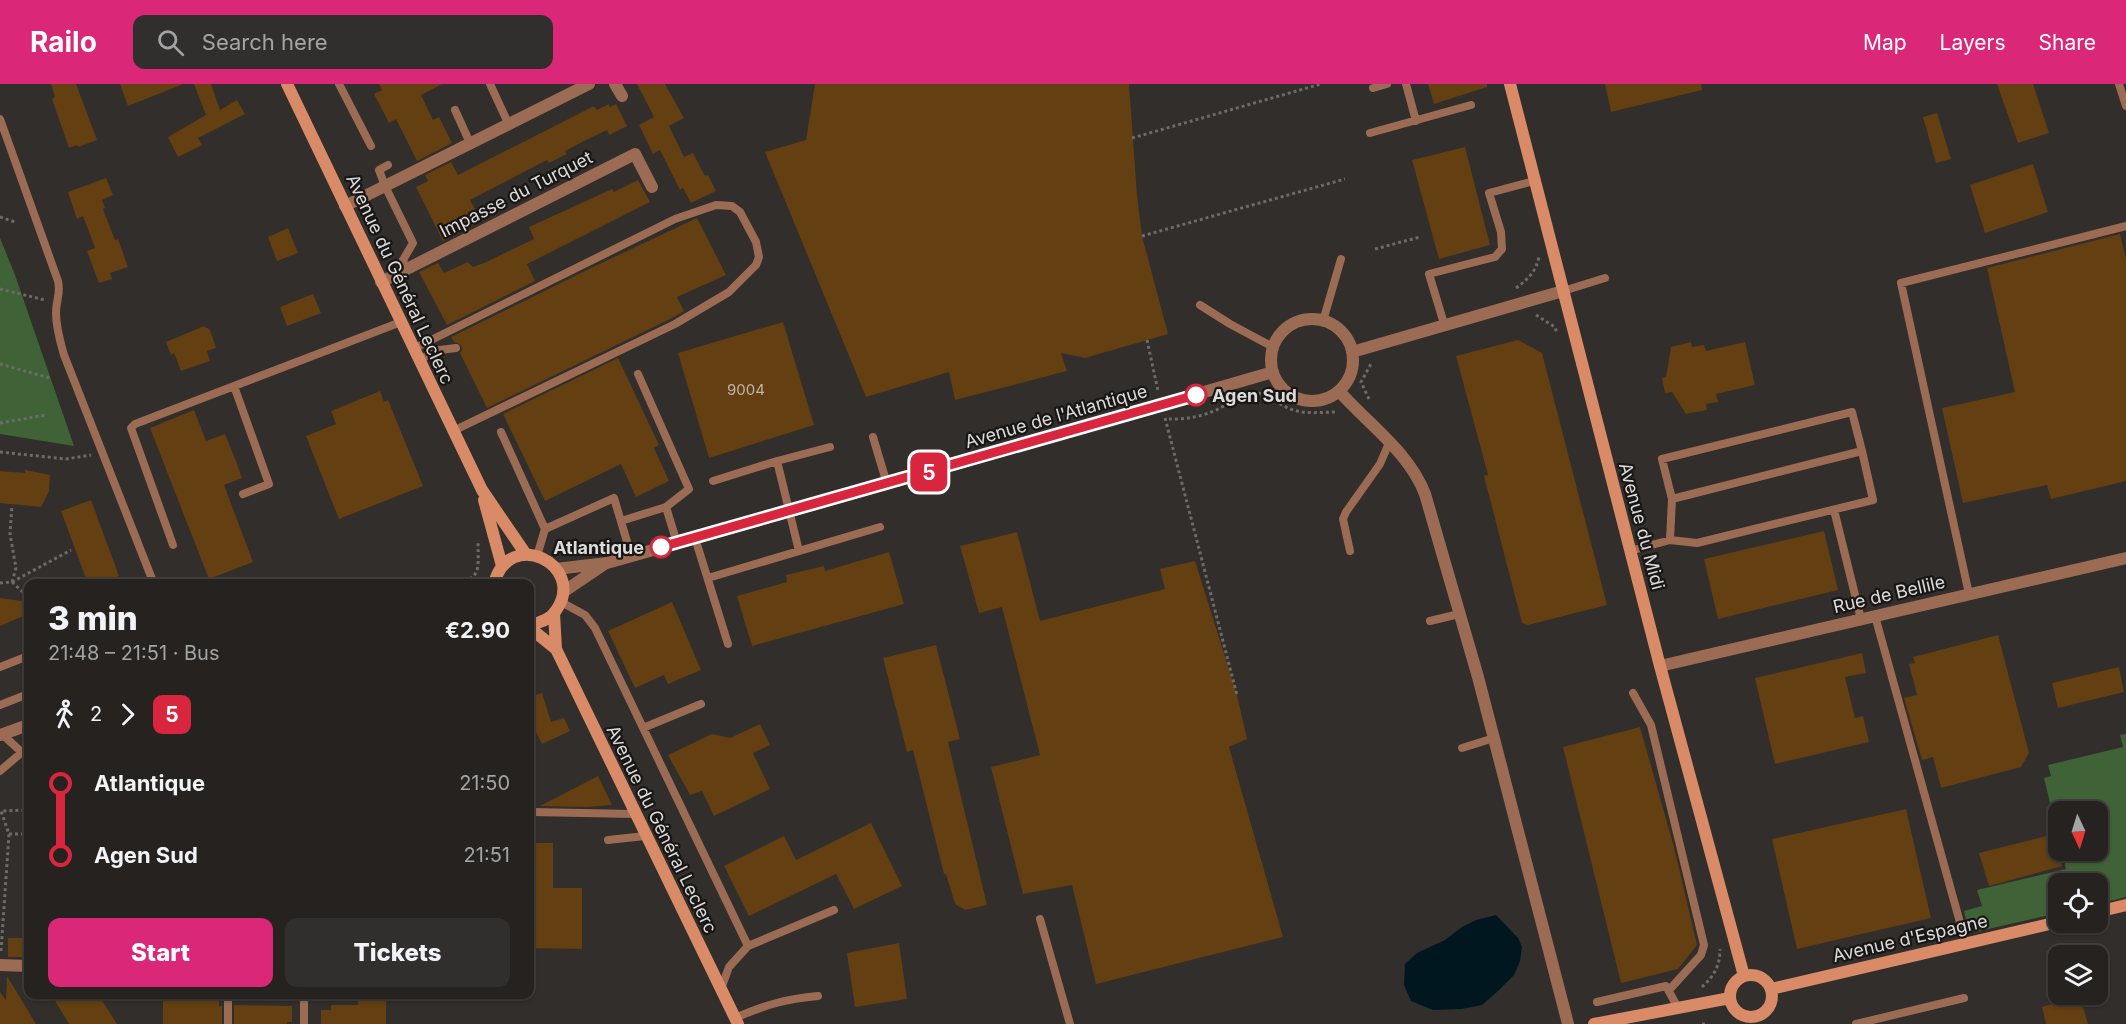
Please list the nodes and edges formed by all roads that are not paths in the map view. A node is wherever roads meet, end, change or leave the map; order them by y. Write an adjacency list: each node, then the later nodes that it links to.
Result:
1 (287, 84): 25 (street, Avenue du Général Leclerc)
2 (339, 84): 20 (lane)
3 (490, 84): 17 (lane)
4 (615, 84): 11 (street)
5 (1387, 84): 10 (lane)
6 (1406, 84): 16 (lane)
7 (1510, 84): 22 (street, Avenue du Midi)
8 (2119, 84): 13 (lane)
9 (583, 85): 17 (street)
10 (1373, 88)
11 (622, 96)
12 (1471, 105): 16 (lane)
13 (2126, 106)
14 (455, 110): 19 (lane)
15 (0, 119): 76 (lane)
16 (1416, 121): 18 (lane)
17 (509, 125): 19 (street)
18 (1370, 133)
19 (471, 145): 23 (street)
20 (371, 146)
21 (388, 165): 23 (lane)
22 (1534, 181): 31 (street, Avenue du Midi); 35 (lane)
23 (385, 186): 25 (street); 28 (lane)
24 (652, 187): 28 (street, Impasse du Turquet)
25 (345, 207): 30 (street, Avenue du Général Leclerc)
26 (2126, 226): 78 (lane)
27 (1341, 259): 33 (lane)
28 (406, 270): 30 (street, Impasse du Turquet)
29 (1605, 278): 31 (lane)
30 (381, 282): 34 (street, Avenue du Général Leclerc)
31 (1563, 291): 35 (street); 68 (street, Avenue du Midi)
32 (1200, 305): 36 (lane)
33 (1323, 321): 36 (street); 38 (street)
34 (400, 322): 39 (street, Avenue du Général Leclerc); 42 (lane)
35 (1444, 327): 38 (street)
36 (1273, 347): 40 (street)
37 (456, 348): 39 (lane)
38 (1352, 352): 43 (street)
39 (416, 354): 44 (street, Avenue du Général Leclerc); 44 (lane)
40 (1273, 372): 43 (street); 52 (street, Avenue de l'Atlantique)
41 (638, 374): 56 (lane)
42 (234, 386): 54 (lane); 65 (lane)
43 (1339, 391): 47 (street)
44 (453, 431): 53 (street, Avenue du Général Leclerc)
45 (501, 432): 61 (lane)
46 (873, 437): 52 (lane)
47 (1389, 443): 67 (lane); 81 (street)
48 (830, 447): 50 (lane)
49 (1862, 452): 55 (lane); 55 (lane); 57 (lane)
50 (777, 461): 51 (lane); 58 (lane)
51 (713, 481)
52 (887, 484): 58 (street, Avenue de l'Atlantique)
53 (482, 490): 69 (street, Avenue du Général Leclerc); 73 (street, Avenue du Général Leclerc)
54 (243, 494)
55 (1672, 499): 63 (lane)
56 (666, 507): 59 (lane); 64 (lane)
57 (1834, 510): 63 (lane); 83 (lane)
58 (788, 512): 62 (street, Avenue de l'Atlantique); 66 (lane)
59 (621, 521): 61 (lane); 70 (lane)
60 (880, 527): 66 (lane)
61 (545, 529): 69 (lane)
62 (695, 538): 64 (street, Avenue de l'Atlantique); 75 (lane)
63 (1670, 540): 68 (lane)
64 (677, 543): 70 (street, Avenue de l'Atlantique)
65 (173, 546)
66 (799, 551): 75 (lane)
67 (1350, 551)
68 (1630, 551): 90 (street, Avenue du Midi)
69 (531, 554): 73 (street); 74 (street)
70 (631, 555): 72 (street, Avenue de l'Atlantique)
71 (2126, 558): 78 (street, Rue de Bellile)
72 (607, 563): 74 (street, Avenue de l'Atlantique); 79 (street, Avenue de l'Atlantique)
73 (502, 566): 77 (street)
74 (556, 568): 79 (street)
75 (708, 578): 87 (lane)
76 (152, 579)
77 (495, 579)
78 (1970, 594): 82 (street, Rue de Bellile)
79 (562, 597): 80 (street); 97 (lane)
80 (554, 613): 85 (street); 88 (street, Avenue du Général Leclerc)
81 (1459, 614): 84 (lane); 99 (street)
82 (1875, 616): 83 (street, Rue de Bellile); 113 (lane)
83 (1861, 619): 90 (street, Rue de Bellile)
84 (1430, 621)
85 (534, 624)
86 (534, 630): 88 (street, Avenue du Général Leclerc)
87 (728, 644)
88 (556, 649): 105 (street, Avenue du Général Leclerc)
89 (24, 658): 91 (lane)
90 (1660, 666): 117 (street, Avenue du Midi)
91 (0, 667)
92 (1633, 693): 118 (lane)
93 (24, 696): 95 (lane)
94 (701, 704): 97 (lane)
95 (0, 705)
96 (24, 726): 98 (street)
97 (643, 728): 114 (lane)
98 (1, 735): 101 (lane)
99 (1494, 738): 100 (lane); 133 (street)
100 (1462, 748)
101 (24, 755)
102 (24, 757): 103 (lane)
103 (0, 771)
104 (534, 812): 105 (lane)
105 (635, 814): 106 (street, Avenue du Général Leclerc)
106 (645, 836): 107 (lane); 120 (street, Avenue du Général Leclerc)
107 (608, 840)
108 (2126, 905): 109 (street)
109 (2108, 909)
110 (834, 910): 114 (lane)
111 (1040, 919): 132 (lane)
112 (2048, 924): 113 (street, Avenue d'Espagne)
113 (1966, 944): 119 (street, Avenue d'Espagne)
114 (748, 946): 120 (lane)
115 (0, 965): 116 (street)
116 (24, 966)
117 (1744, 976): 119 (street); 122 (street)
118 (1670, 989): 126 (lane); 127 (lane)
119 (1771, 989): 128 (street)
120 (721, 990): 129 (street, Avenue du Général Leclerc)
121 (818, 996): 129 (lane)
122 (1730, 998): 127 (street); 128 (street)
123 (1964, 998): 135 (lane)
124 (228, 999): 130 (lane)
125 (304, 999): 131 (lane)
126 (1596, 1002)
127 (1678, 1008): 134 (street)
128 (1757, 1020)
129 (736, 1021)
130 (228, 1024)
131 (304, 1024)
132 (1070, 1024)
133 (1568, 1024)
134 (1599, 1024)
135 (1856, 1024)

